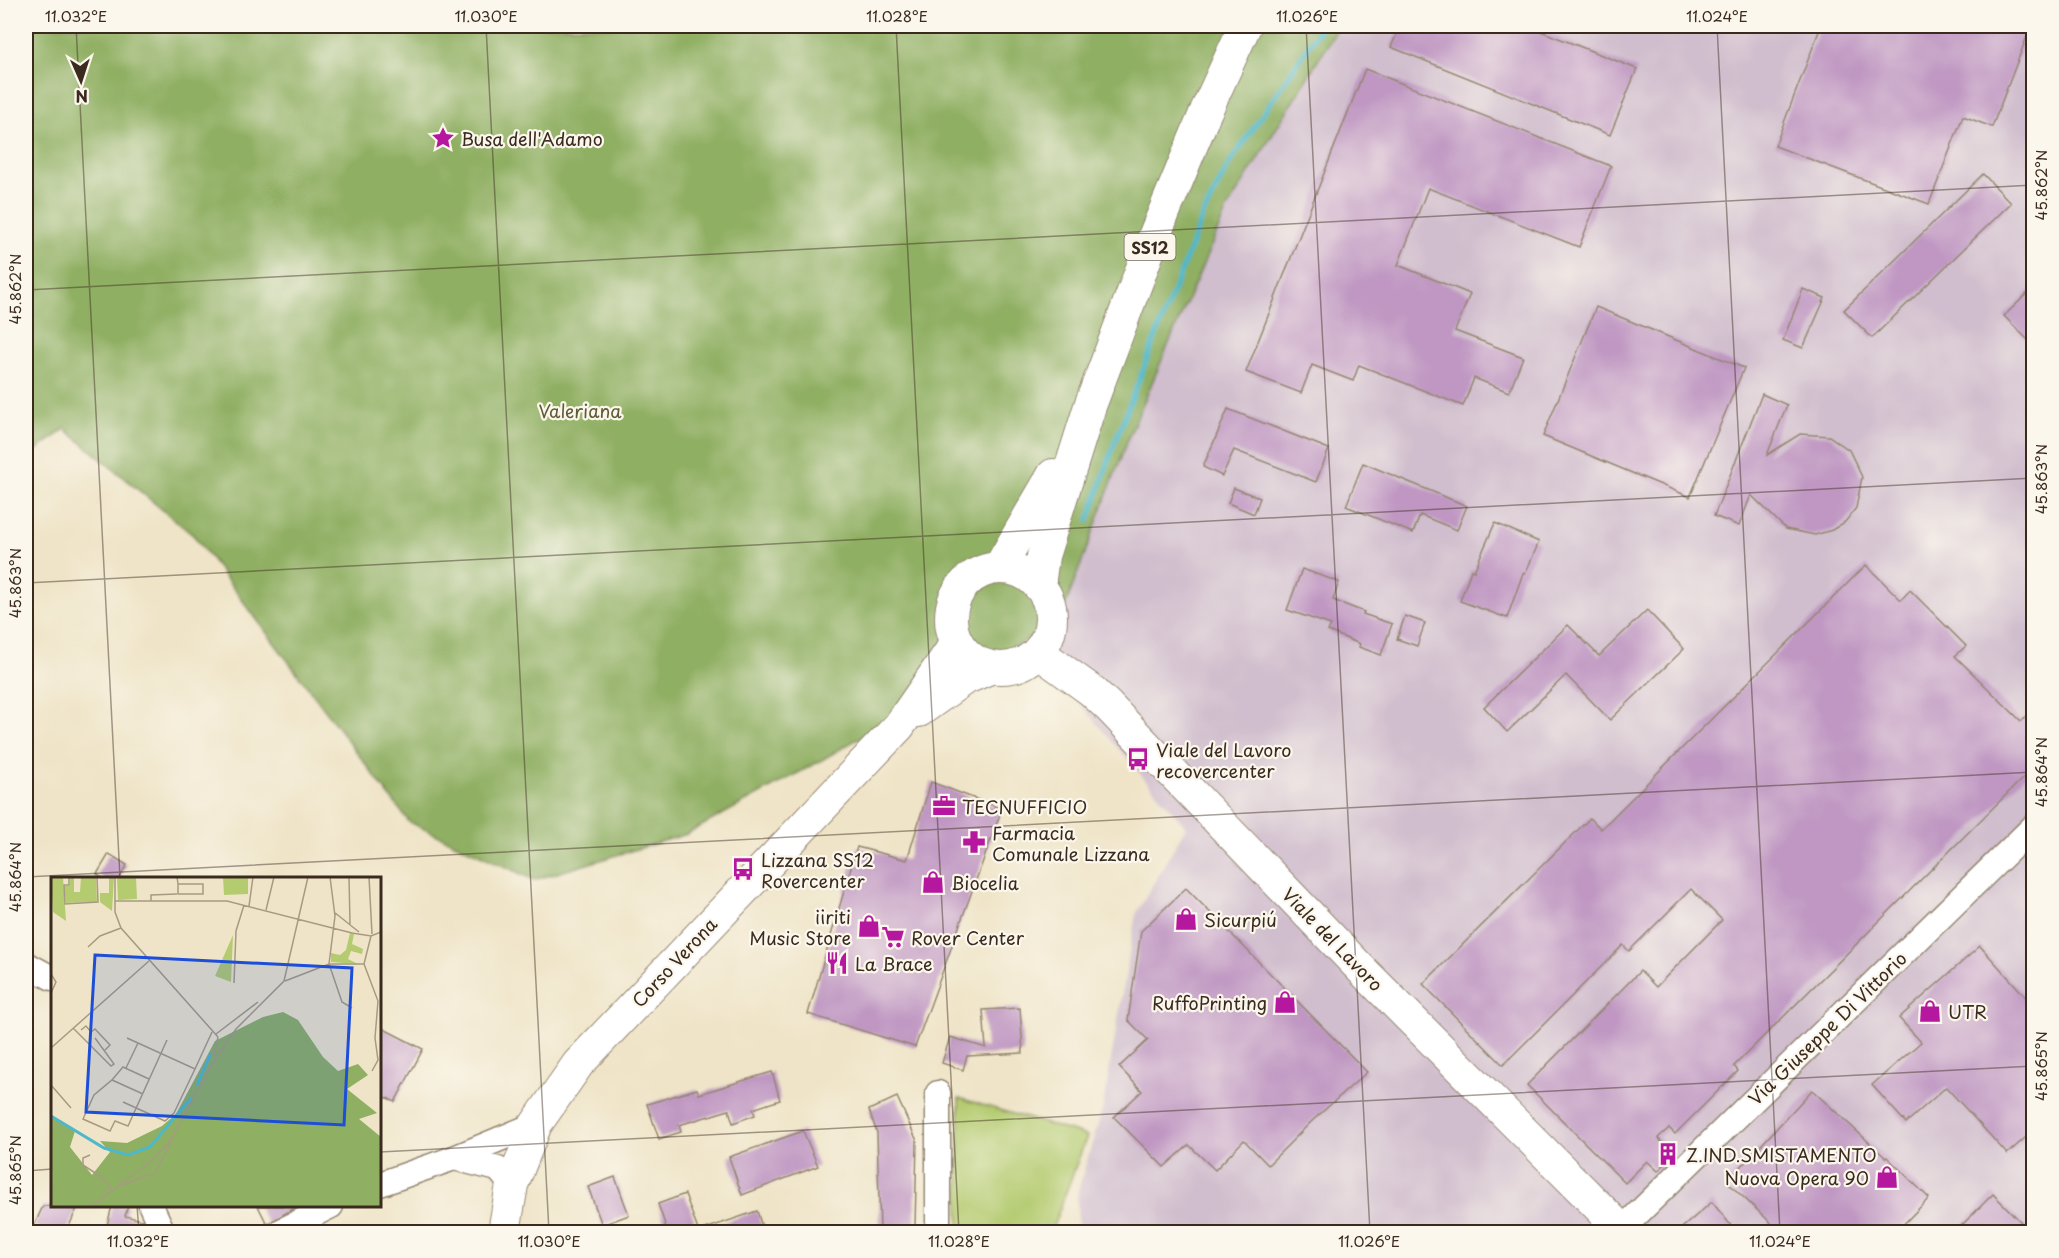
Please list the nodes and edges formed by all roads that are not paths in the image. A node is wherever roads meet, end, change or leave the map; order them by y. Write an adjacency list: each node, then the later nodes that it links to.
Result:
1 (1245, 26): 2 (main road, SS12)
2 (1090, 406): 3 (main road, SS12); 4 (main road, SS12)
3 (999, 568): 4 (main road); 5 (main road)
4 (1039, 586): 6 (main road, SS12)
5 (957, 642): 7 (main road); 8 (main road)
6 (1038, 652): 7 (main road); 20 (main road, Viale del Lavoro)
7 (992, 667): 8 (main road)
8 (899, 726): 13 (main road, Corso Verona)
9 (2034, 826): 20 (street, Via Giuseppe Di Vittorio)
10 (26, 964): 11 (street)
11 (51, 977)
12 (938, 1093): 24 (street)
13 (536, 1124): 14 (street); 16 (main road, Corso Verona)
14 (491, 1143): 15 (street); 16 (street)
15 (454, 1158): 16 (street); 17 (street)
16 (510, 1174): 23 (main road, Corso Verona)
17 (381, 1184)
18 (151, 1207): 21 (street)
19 (329, 1207): 22 (street)
20 (1622, 1231)
21 (163, 1233)
22 (279, 1233)
23 (504, 1233)
24 (938, 1233)

